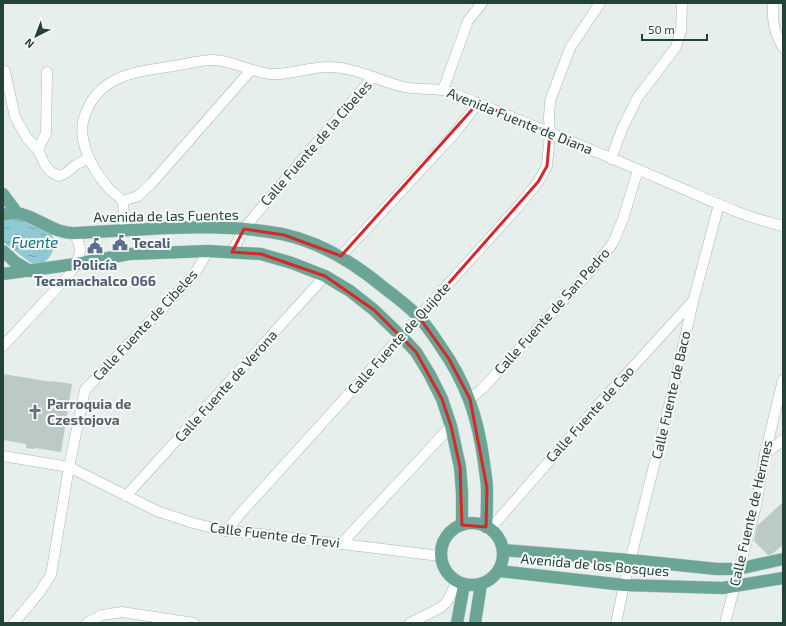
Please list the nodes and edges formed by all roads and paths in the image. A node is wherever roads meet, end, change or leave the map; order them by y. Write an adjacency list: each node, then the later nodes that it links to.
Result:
1 (482, 3): 10 (street)
2 (600, 3): 12 (street, Calle Fuente de Quijote)
3 (682, 3): 15 (street)
4 (773, 3): 5 (street)
5 (783, 48)
6 (251, 70): 9 (street, Avenida Fuente de Diana); 14 (street, Avenida Fuente de Diana); 18 (street)
7 (5, 71): 13 (street)
8 (47, 72): 13 (street)
9 (373, 77): 10 (street, Avenida Fuente de Diana); 23 (street, Calle Fuente de la Cibeles)
10 (442, 90): 11 (street, Avenida Fuente de Diana)
11 (478, 103): 12 (street, Avenida Fuente de Diana); 29 (street)
12 (550, 133): 15 (street, Avenida Fuente de Diana); 35 (street, Calle Fuente de Quijote)
13 (38, 150): 14 (street)
14 (89, 158): 18 (street, Avenida Fuente de Diana)
15 (611, 159): 16 (street, Avenida Fuente de Diana)
16 (638, 170): 19 (street, Avenida Fuente de Diana); 39 (street, Calle Fuente de San Pedro)
17 (3, 194): 20 (main road)
18 (123, 201): 24 (street)
19 (719, 204): 22 (street, Avenida Fuente de Diana); 34 (street, Calle Fuente de Baco)
20 (17, 213): 21 (main road); 25 (main road, Avenida de las Fuentes)
21 (3, 215)
22 (783, 226)
23 (244, 228): 24 (main road, Avenida de las Fuentes); 28 (street, Calle Fuente de la Cibeles); 29 (main road, Avenida de las Fuentes)
24 (125, 230): 25 (main road, Avenida de las Fuentes)
25 (74, 234): 30 (street)
26 (3, 251): 31 (main road)
27 (208, 251): 28 (main road); 30 (main road); 44 (street, Calle Fuente de Cibeles)
28 (232, 252): 33 (main road)
29 (341, 256): 35 (main road, Avenida de las Fuentes)
30 (76, 264): 31 (main road); 37 (street)
31 (30, 271): 32 (main road)
32 (3, 274)
33 (325, 276): 36 (main road); 45 (street, Calle Fuente de Verona)
34 (692, 302): 47 (street, Calle Fuente de Cao); 53 (street, Calle Fuente de Baco)
35 (419, 317): 36 (street, Calle Fuente de Quijote); 39 (main road, Avenida de las Fuentes)
36 (402, 336): 40 (main road); 48 (street, Calle Fuente de Quijote)
37 (3, 346)
38 (783, 380): 42 (street, Calle Fuente de Hermes)
39 (470, 398): 47 (main road, Avenida de las Fuentes)
40 (451, 426): 46 (main road); 49 (street)
41 (783, 440): 42 (street)
42 (765, 454): 54 (street, Calle Fuente de Hermes)
43 (3, 456): 44 (street, Calle Fuente de Trevi)
44 (68, 467): 45 (street, Calle Fuente de Trevi); 61 (street, Calle Fuente de Cibeles)
45 (126, 496): 48 (street, Calle Fuente de Trevi)
46 (462, 525): 47 (main road); 51 (main road)
47 (488, 528): 50 (main road)
48 (226, 531): 49 (street, Calle Fuente de Trevi)
49 (341, 544): 51 (street, Calle Fuente de Trevi)
50 (503, 550): 53 (main road, Avenida de los Bosques); 55 (main road)
51 (440, 556): 57 (main road)
52 (783, 559): 54 (main road, Avenida de los Bosques)
53 (630, 560): 54 (main road, Avenida de los Bosques); 59 (street, Calle Fuente de Baco)
54 (738, 569): 60 (street, Calle Fuente de Hermes)
55 (499, 571): 58 (main road); 59 (main road, Avenida de los Bosques)
56 (783, 578): 60 (main road, Avenida de los Bosques)
57 (461, 584): 58 (main road); 64 (street); 65 (main road)
58 (481, 584): 66 (main road)
59 (624, 585): 60 (main road, Avenida de los Bosques); 67 (street, Calle Fuente de Baco)
60 (734, 586): 68 (street, Calle Fuente de Hermes)
61 (14, 623)
62 (87, 623): 63 (street)
63 (194, 623)
64 (410, 623)
65 (457, 623)
66 (475, 623)
67 (616, 623)
68 (725, 623)

